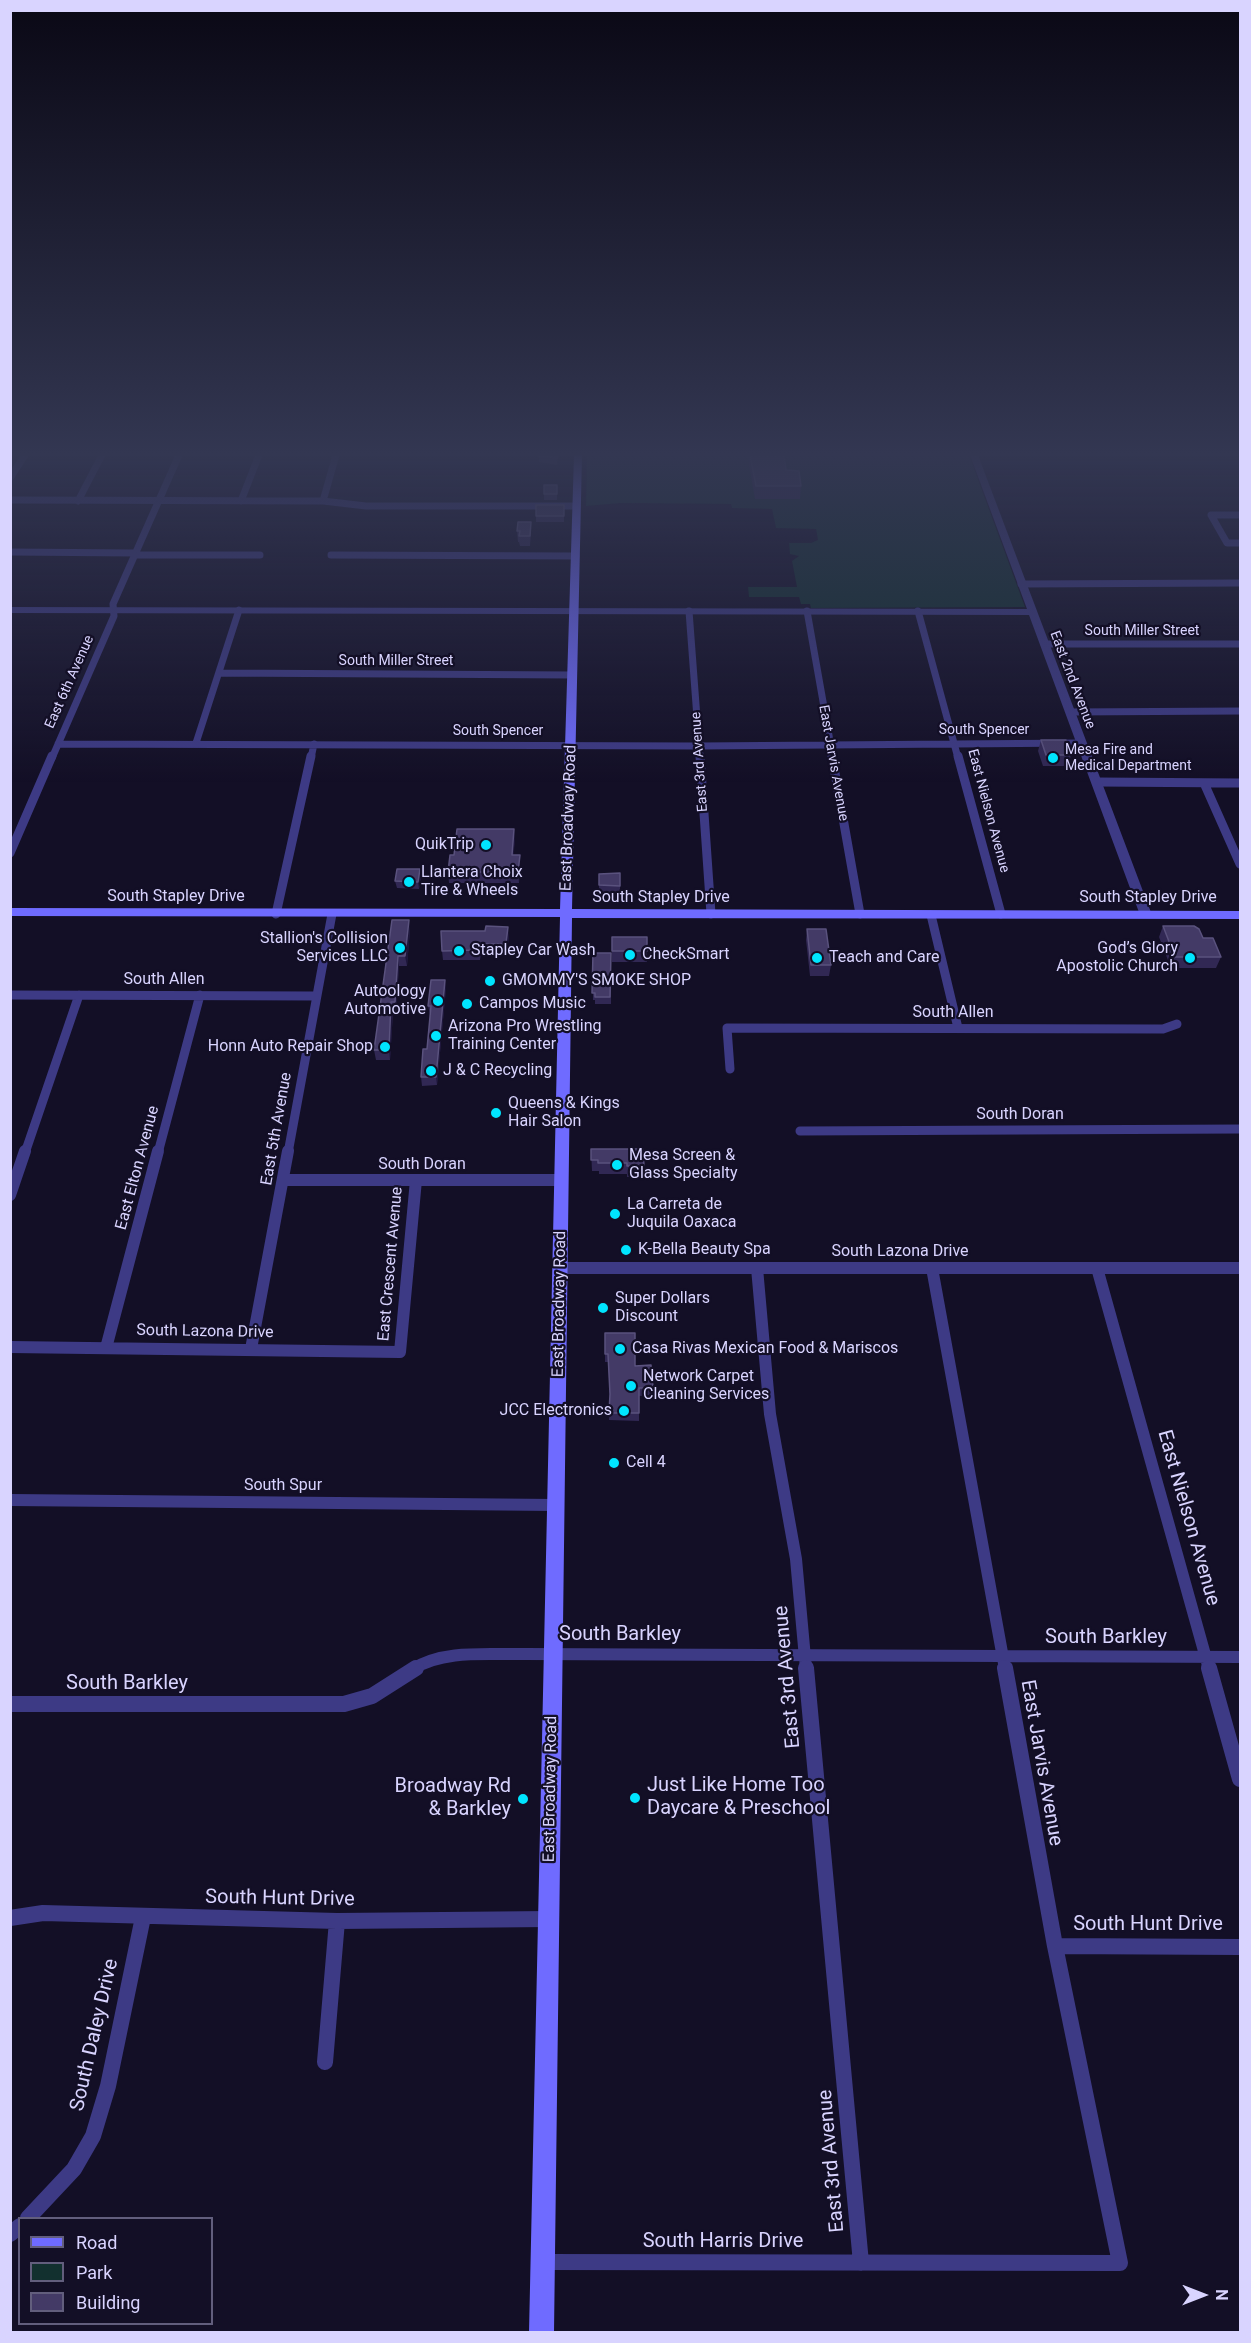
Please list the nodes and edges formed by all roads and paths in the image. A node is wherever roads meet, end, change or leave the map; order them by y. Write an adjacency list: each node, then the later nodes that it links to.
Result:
1 (131, 564): 8 (street, East 6th Avenue)
2 (576, 564): 9 (main road, East Broadway Road)
3 (1014, 564): 5 (street, East 2nd Avenue)
4 (1240, 583): 5 (street)
5 (1021, 584): 13 (street, East 2nd Avenue)
6 (238, 609): 8 (street); 9 (street); 16 (street)
7 (10, 610): 8 (street)
8 (113, 610): 23 (street, East 6th Avenue)
9 (574, 610): 10 (street); 17 (main road, East Broadway Road)
10 (689, 611): 11 (street); 27 (street, East 3rd Avenue)
11 (807, 611): 12 (street); 26 (street, East Jarvis Avenue)
12 (918, 611): 13 (street); 21 (street, East Nielson Avenue)
13 (1031, 612): 14 (street, East 2nd Avenue)
14 (1044, 644): 15 (street, South Miller Street); 19 (street, East 2nd Avenue)
15 (1240, 644)
16 (219, 673): 17 (street, South Miller Street); 20 (street)
17 (573, 675): 25 (main road, East Broadway Road)
18 (1240, 711): 19 (street)
19 (1070, 712): 22 (street, East 2nd Avenue)
20 (196, 743): 23 (street, South Spencer); 24 (street, South Spencer)
21 (954, 743): 22 (street, South Spencer); 26 (street, South Spencer); 38 (street, East Nielson Avenue)
22 (1082, 743): 28 (street, East 2nd Avenue)
23 (58, 744): 31 (street, East 6th Avenue)
24 (314, 744): 25 (street, South Spencer); 34 (street)
25 (571, 745): 27 (street, South Spencer); 39 (main road, East Broadway Road)
26 (830, 745): 27 (street, South Spencer); 37 (street, East Jarvis Avenue)
27 (699, 746): 36 (street, East 3rd Avenue)
28 (1097, 782): 29 (street); 41 (street, East 2nd Avenue)
29 (1204, 783): 30 (street); 32 (street)
30 (1240, 783)
31 (10, 853)
32 (1240, 864)
33 (10, 912): 34 (main road, South Stapley Drive)
34 (276, 914): 35 (main road, South Stapley Drive)
35 (332, 914): 39 (main road, South Stapley Drive); 46 (street, East 5th Avenue)
36 (711, 914): 37 (main road, South Stapley Drive); 39 (main road, South Stapley Drive)
37 (860, 914): 40 (main road, South Stapley Drive)
38 (1001, 914): 40 (main road, South Stapley Drive); 41 (main road, South Stapley Drive)
39 (566, 915): 54 (main road, East Broadway Road)
40 (931, 915): 48 (street)
41 (1146, 915): 42 (main road, South Stapley Drive)
42 (1240, 915)
43 (10, 994): 44 (street, South Allen)
44 (79, 995): 45 (street, South Allen); 55 (street)
45 (200, 995): 46 (street, South Allen); 62 (street, East Elton Avenue)
46 (316, 996): 52 (street, East 5th Avenue)
47 (1177, 1024): 48 (street, South Allen)
48 (958, 1028): 49 (street, South Allen)
49 (730, 1069)
50 (1240, 1129): 51 (street, South Doran)
51 (800, 1131)
52 (283, 1180): 53 (street, South Doran); 63 (street, East 5th Avenue)
53 (416, 1180): 54 (street, South Doran); 64 (street, East Crescent Avenue)
54 (562, 1180): 56 (main road, East Broadway Road)
55 (10, 1195)
56 (560, 1268): 57 (street, South Lazona Drive); 66 (main road, East Broadway Road)
57 (757, 1268): 58 (street, South Lazona Drive); 68 (street, East 3rd Avenue)
58 (932, 1268): 59 (street, South Lazona Drive); 69 (street, East Jarvis Avenue)
59 (1097, 1268): 60 (street, South Lazona Drive); 70 (street, East Nielson Avenue)
60 (1240, 1268)
61 (10, 1347): 62 (street, South Lazona Drive)
62 (106, 1348): 63 (street, South Lazona Drive)
63 (251, 1349): 64 (street, South Lazona Drive)
64 (400, 1352)
65 (10, 1500): 66 (street, South Spur)
66 (555, 1505): 67 (main road, East Broadway Road)
67 (554, 1654): 68 (street, South Barkley); 72 (street, South Barkley); 76 (main road, East Broadway Road)
68 (805, 1655): 69 (street, South Barkley); 83 (street, East 3rd Avenue)
69 (1002, 1657): 70 (street, South Barkley); 78 (street, East Jarvis Avenue)
70 (1207, 1657): 71 (street, South Barkley); 73 (street, East Nielson Avenue)
71 (1240, 1657)
72 (10, 1704)
73 (1240, 1779)
74 (143, 1917): 75 (street, South Hunt Drive); 77 (street, South Hunt Drive); 81 (street, South Daley Drive)
75 (10, 1918)
76 (549, 1919): 77 (street, South Hunt Drive); 82 (main road, East Broadway Road)
77 (337, 1921): 80 (street)
78 (1055, 1946): 79 (street, South Hunt Drive); 84 (street, East Jarvis Avenue)
79 (1240, 1947)
80 (325, 2062)
81 (33, 2217)
82 (543, 2262): 83 (street, South Harris Drive); 85 (main road, East Broadway Road)
83 (861, 2263): 84 (street, South Harris Drive)
84 (1120, 2263)
85 (542, 2332)

